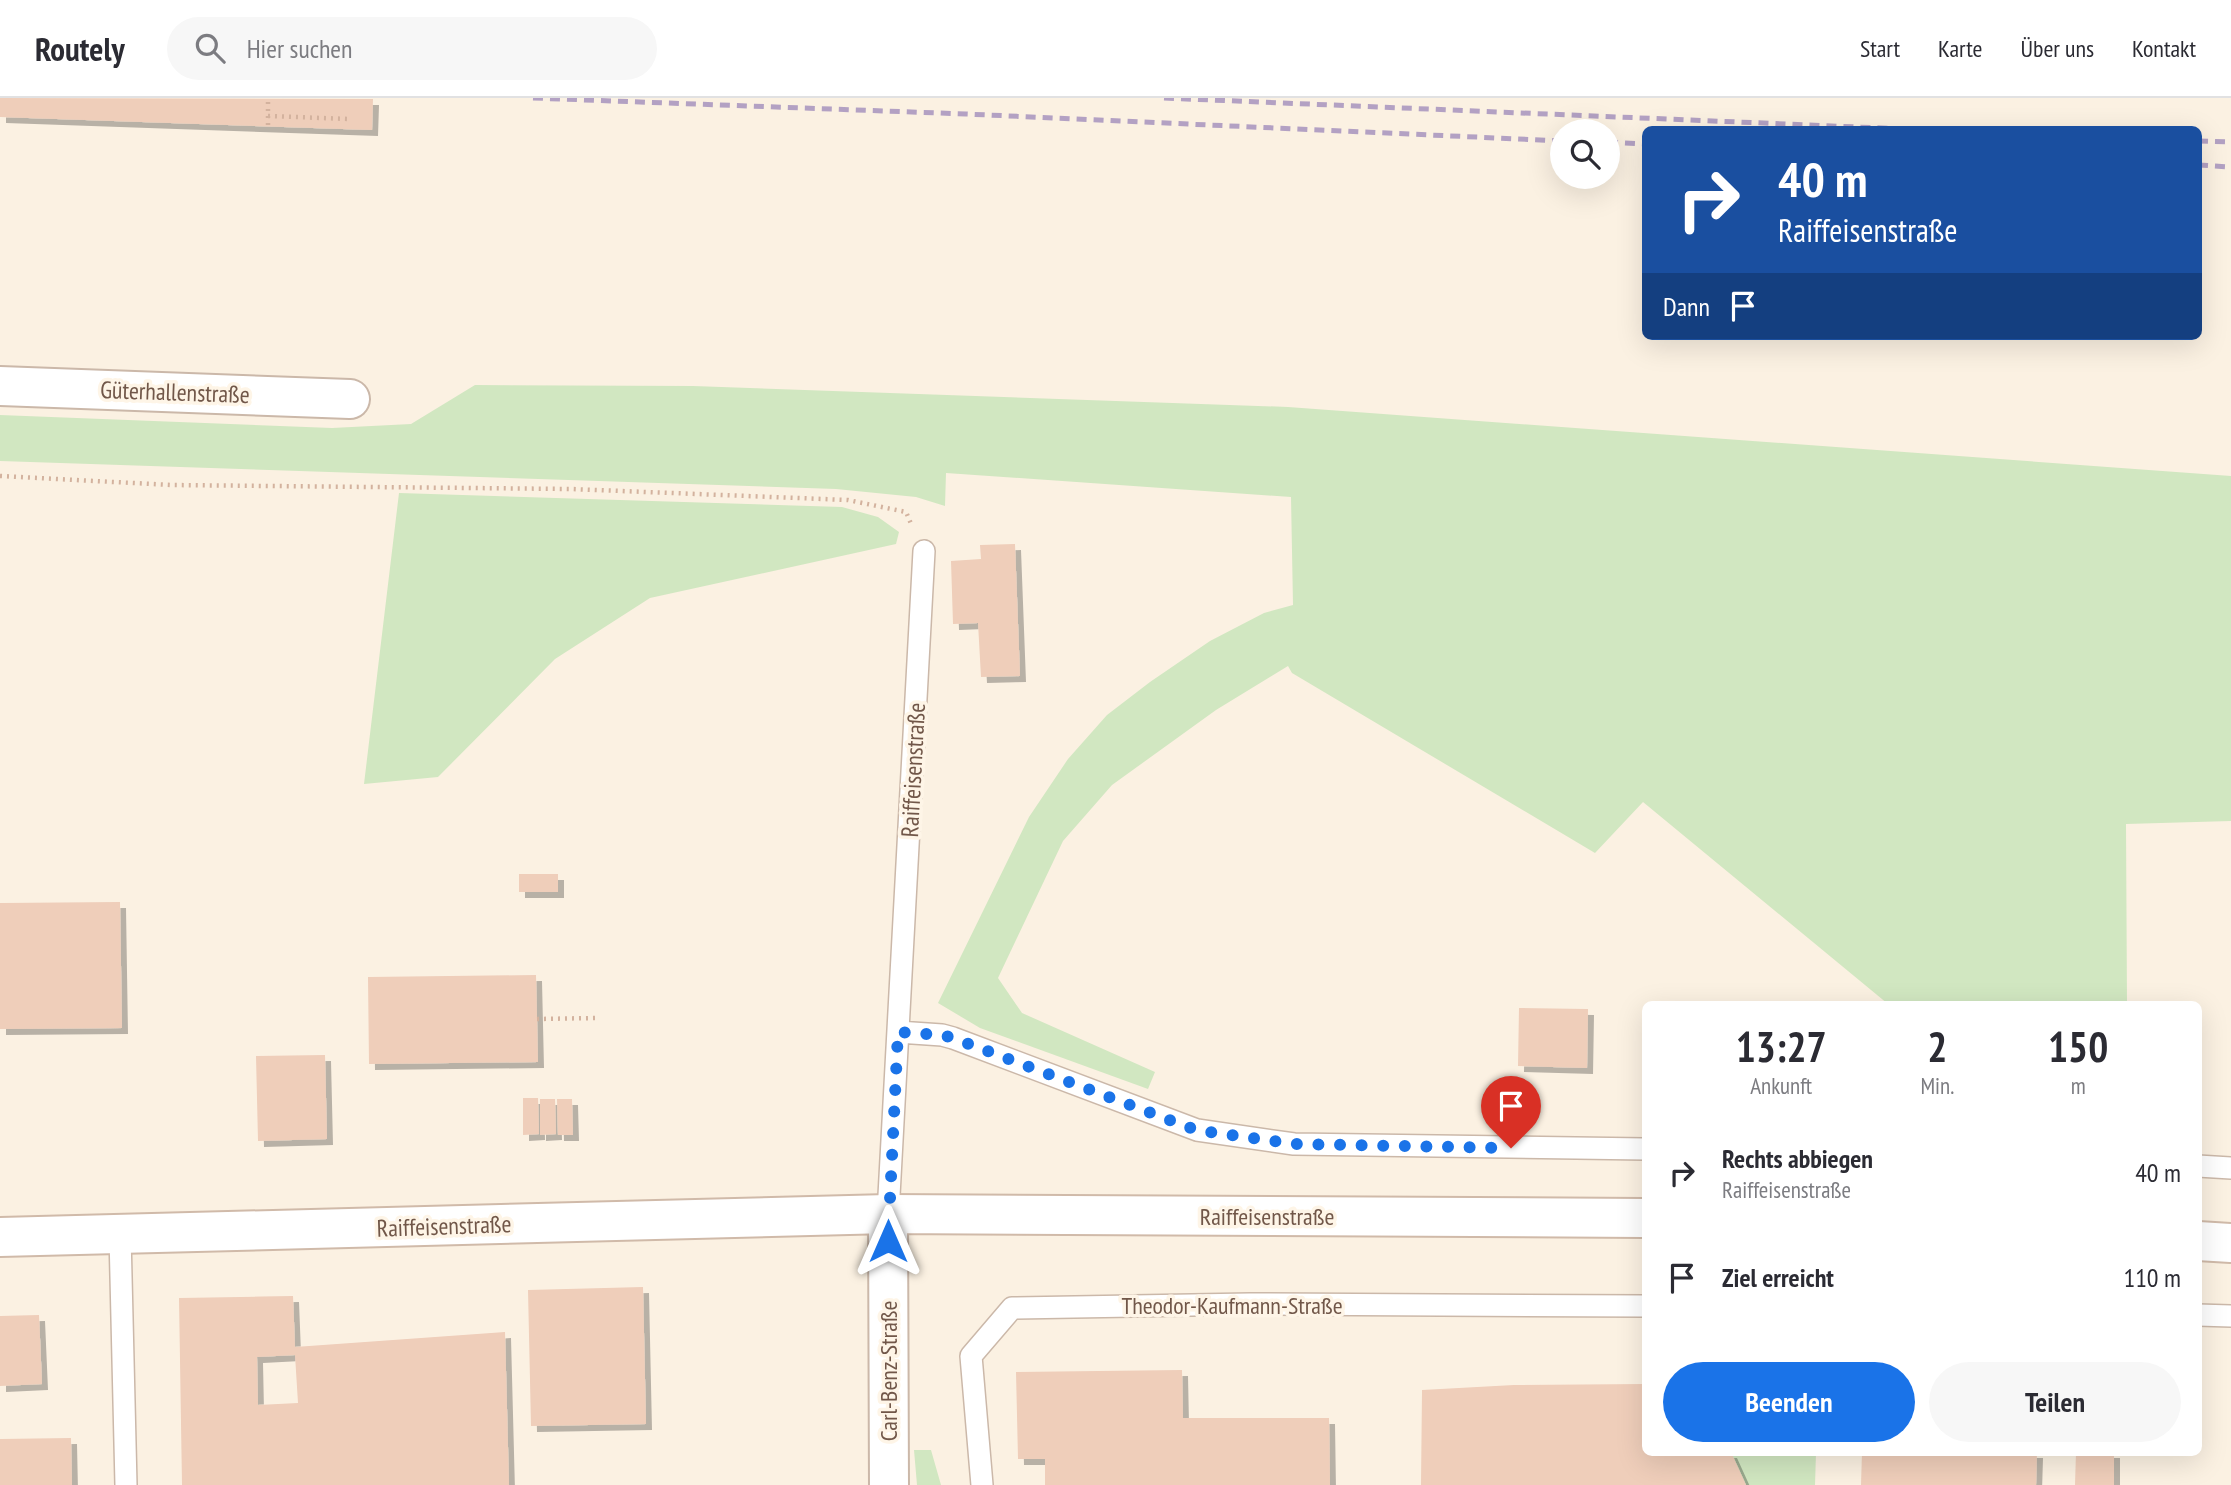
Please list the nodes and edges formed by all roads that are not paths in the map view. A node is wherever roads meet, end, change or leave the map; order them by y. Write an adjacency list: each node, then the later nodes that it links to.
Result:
1 (0, 386): 2 (street, Güterhallenstraße)
2 (350, 399)
3 (925, 551): 4 (lane, Raiffeisenstraße)
4 (898, 1032): 5 (lane); 8 (lane, Raiffeisenstraße)
5 (1642, 1149)
6 (2202, 1166): 7 (lane)
7 (2231, 1168)
8 (888, 1214): 9 (street, Raiffeisenstraße); 10 (street, Raiffeisenstraße); 18 (street, Carl-Benz-Straße)
9 (1642, 1218)
10 (120, 1235): 11 (street, Raiffeisenstraße); 17 (lane)
11 (0, 1237)
12 (2202, 1241): 13 (street)
13 (2231, 1243)
14 (1642, 1306): 19 (lane, Theodor-Kaufmann-Straße)
15 (2202, 1315): 16 (lane)
16 (2231, 1316)
17 (126, 1485)
18 (889, 1485)
19 (982, 1485)

